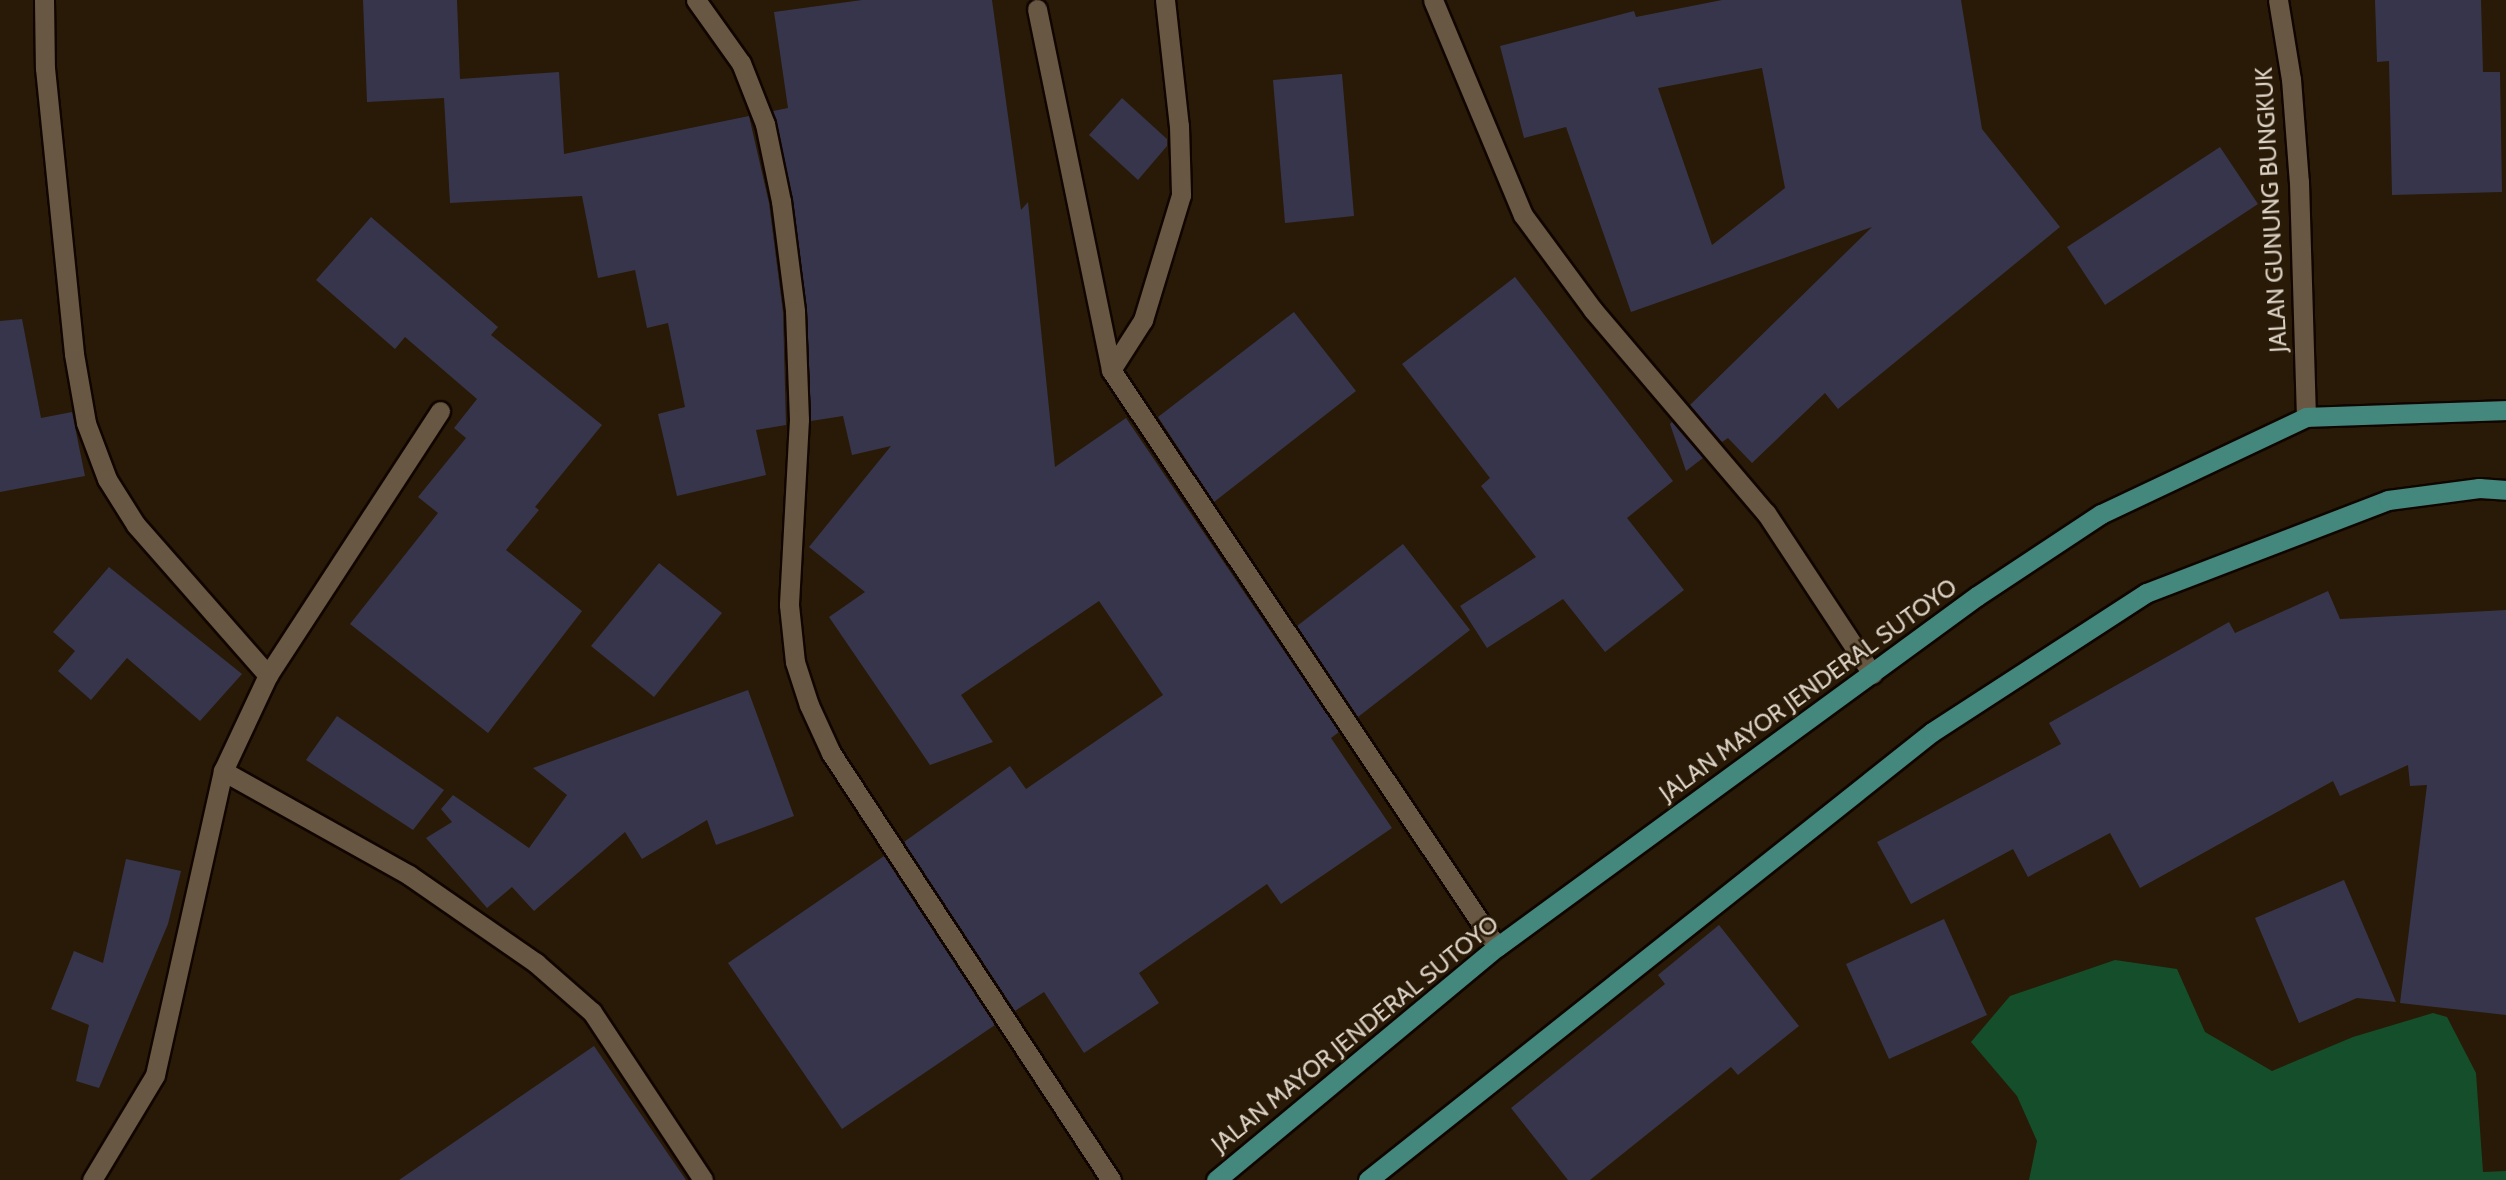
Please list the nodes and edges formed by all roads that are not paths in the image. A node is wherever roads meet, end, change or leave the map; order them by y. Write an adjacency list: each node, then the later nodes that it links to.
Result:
1 (44, 0): 13 (street)
2 (696, 0): 18 (street)
3 (1165, 0): 7 (street)
4 (1433, 0): 12 (street)
5 (2278, 0): 10 (street, JALAN GUNUNG BUNGKUK)
6 (1037, 9): 7 (street)
7 (1111, 370): 15 (street)
8 (2506, 410): 10 (main road, JALAN MAYOR JENDERAL SUTOYO)
9 (440, 411): 13 (street)
10 (2306, 417): 12 (main road, JALAN MAYOR JENDERAL SUTOYO)
11 (2506, 490): 20 (main road)
12 (1872, 674): 15 (main road, JALAN MAYOR JENDERAL SUTOYO)
13 (268, 675): 14 (street)
14 (223, 771): 16 (street); 17 (street)
15 (1497, 947): 19 (main road, JALAN MAYOR JENDERAL SUTOYO)
16 (92, 1180)
17 (703, 1180)
18 (1111, 1180)
19 (1216, 1180)
20 (1367, 1180)

